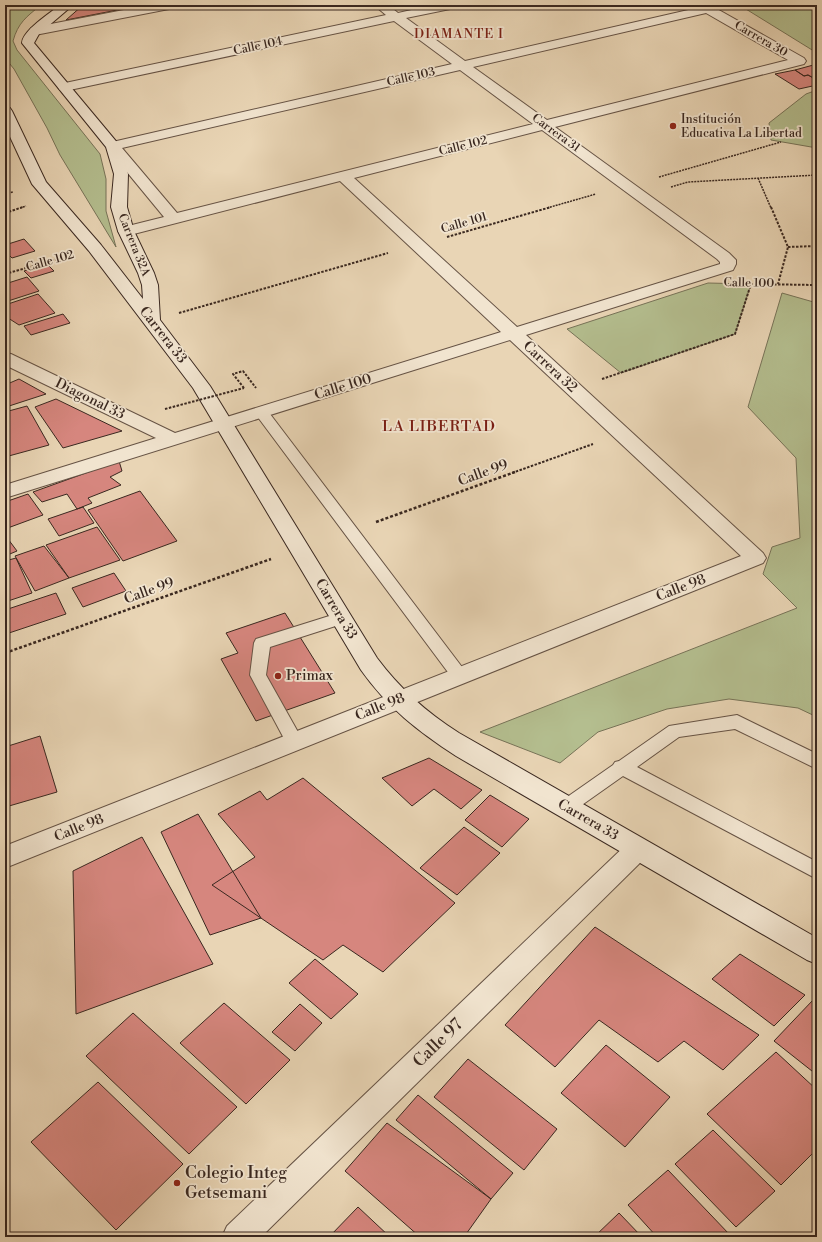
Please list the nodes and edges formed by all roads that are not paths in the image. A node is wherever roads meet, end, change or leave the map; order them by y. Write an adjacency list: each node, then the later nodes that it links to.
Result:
1 (67, 5): 7 (street)
2 (169, 5): 7 (street)
3 (380, 5): 6 (street, Carrera 31)
4 (451, 5): 6 (street, Calle 104)
5 (705, 7): 8 (street, Carrera 30); 9 (street, Calle 103)
6 (396, 17): 9 (street, Carrera 31); 10 (street, Calle 104)
7 (35, 31): 10 (street, Carrera 32A)
8 (799, 61): 12 (street, Calle 102)
9 (463, 65): 12 (street, Carrera 31); 13 (street, Calle 103)
10 (65, 87): 13 (street, Carrera 32A)
11 (5, 111): 18 (street, Carrera 33)
12 (545, 125): 14 (street, Calle 102); 17 (street, Carrera 31)
13 (113, 146): 15 (street, Carrera 32A); 16 (street, Carrera 32A)
14 (343, 176): 15 (street, Calle 102); 19 (street, Carrera 32)
15 (174, 219): 16 (street, Calle 102)
16 (126, 231): 18 (street, Carrera 32A)
17 (728, 264): 19 (street, Calle 100)
18 (151, 320): 22 (street, Carrera 33)
19 (514, 334): 21 (street, Calle 100); 25 (street, Carrera 32)
20 (5, 358): 23 (street, Diagonal 33)
21 (262, 413): 22 (street, Calle 100); 27 (lane)
22 (226, 424): 23 (street, Calle 100); 26 (street, Carrera 33)
23 (175, 440): 24 (street, Calle 100)
24 (5, 492)
25 (756, 558): 27 (street, Calle 98)
26 (342, 618): 28 (street, Carrera 33); 29 (lane)
27 (459, 676): 28 (street, Calle 98)
28 (397, 700): 29 (street, Calle 98); 32 (street, Carrera 33)
29 (294, 741): 34 (street, Calle 98)
30 (817, 762): 31 (lane)
31 (621, 767): 32 (lane); 35 (lane)
32 (566, 808): 33 (street, Carrera 33)
33 (638, 849): 36 (street, Carrera 33); 37 (street, Calle 97)
34 (5, 857)
35 (817, 871)
36 (817, 952)
37 (238, 1237)

